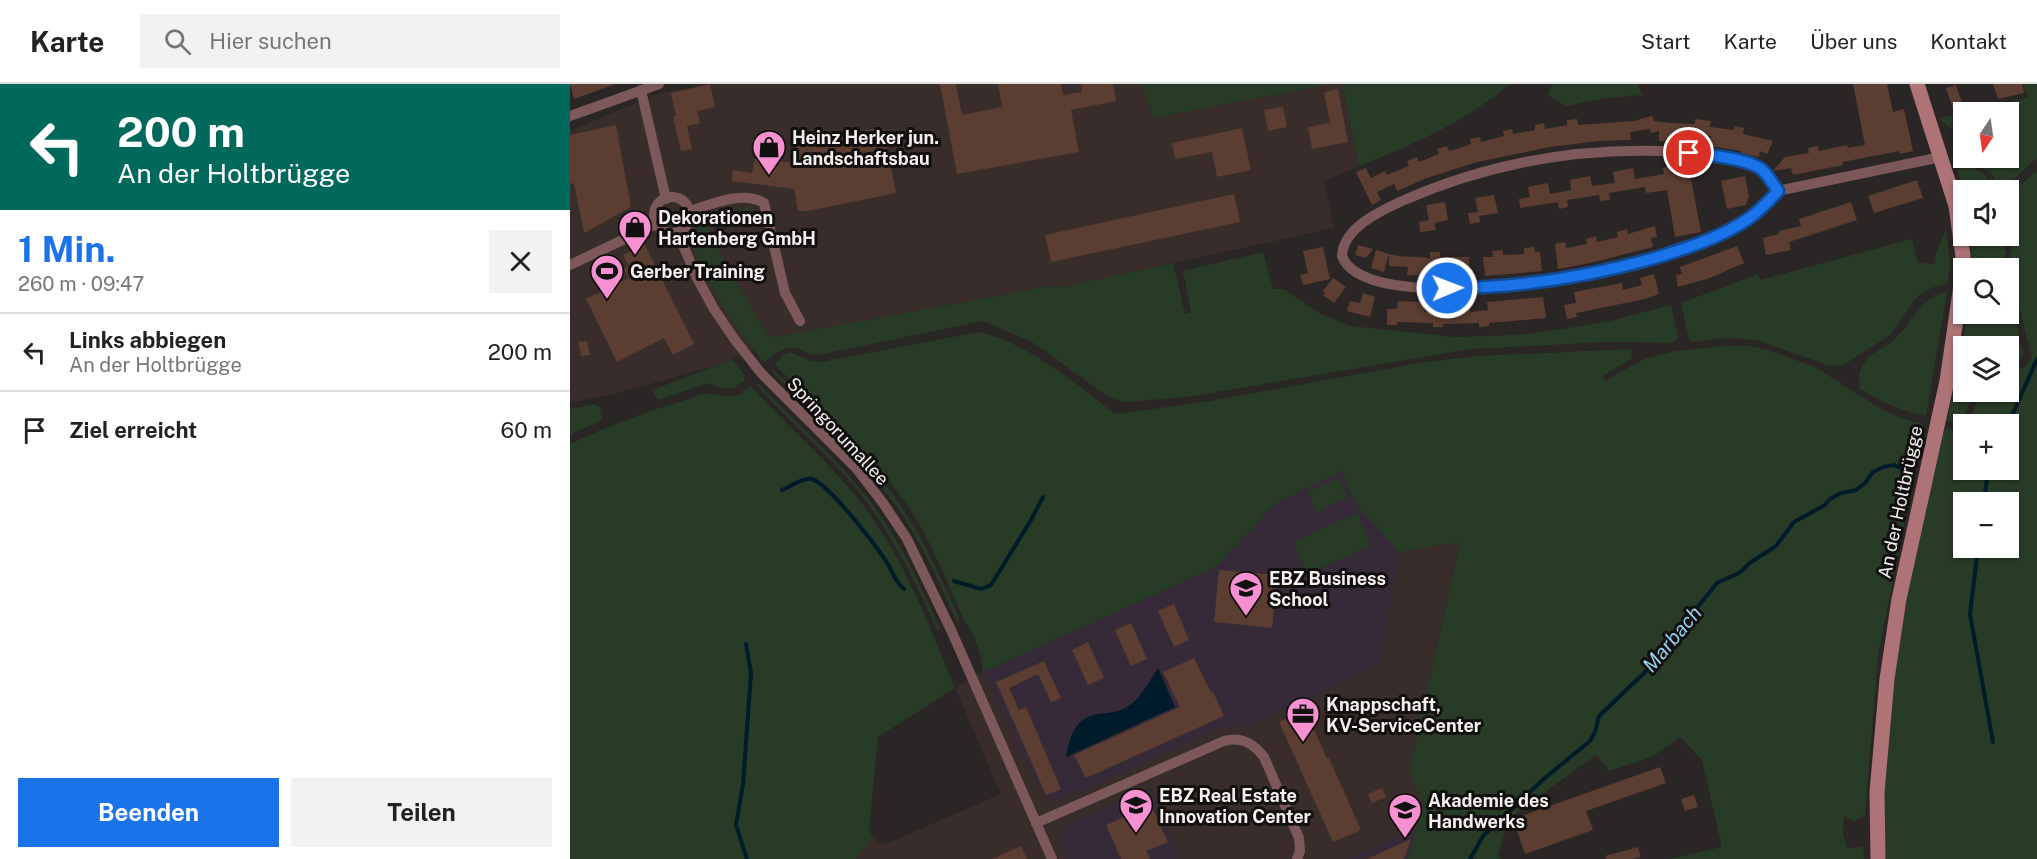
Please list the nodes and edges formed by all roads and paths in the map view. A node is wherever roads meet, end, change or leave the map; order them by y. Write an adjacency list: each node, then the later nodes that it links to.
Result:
1 (658, 84): 3 (street)
2 (1917, 84): 5 (street, An der Holtbrügge)
3 (641, 90): 4 (street); 7 (street)
4 (570, 116)
5 (1941, 157): 6 (street); 16 (street, An der Holtbrügge)
6 (1778, 191): 6 (street)
7 (666, 198): 8 (street); 9 (street)
8 (690, 211): 10 (street); 12 (street)
9 (656, 224): 10 (street); 11 (street)
10 (678, 233): 13 (street, Springorumallee)
11 (570, 266)
12 (800, 321)
13 (1036, 823): 14 (street, Springorumallee); 15 (street)
14 (1052, 859)
15 (1298, 859)
16 (1878, 859)

